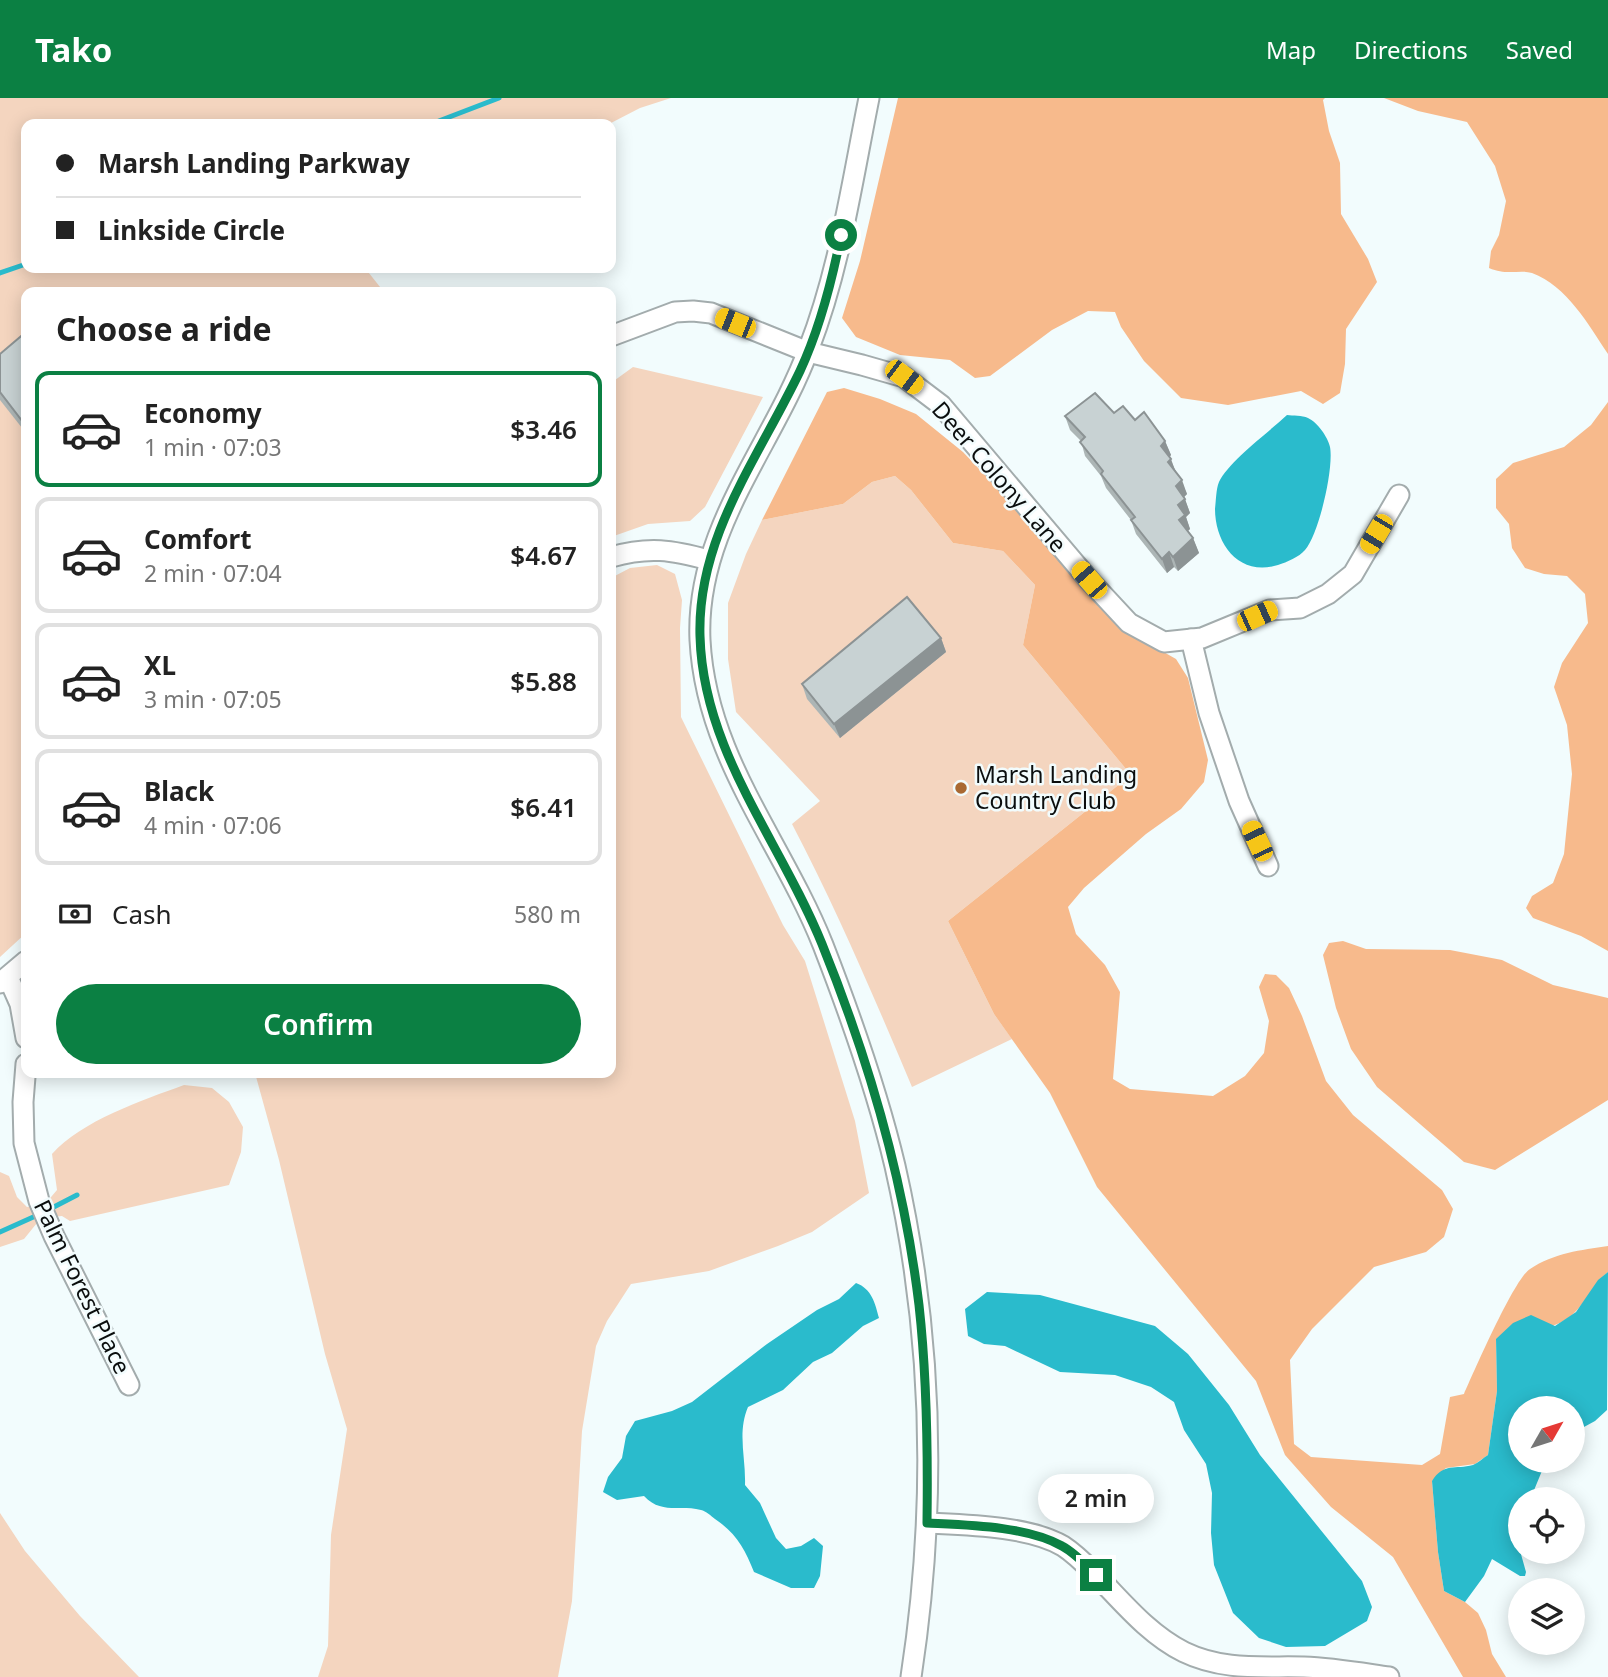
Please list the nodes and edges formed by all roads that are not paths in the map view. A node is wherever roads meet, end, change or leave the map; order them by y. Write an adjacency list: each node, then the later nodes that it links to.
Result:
1 (869, 98): 3 (street)
2 (616, 334): 3 (street, Deer Colony Lane)
3 (808, 352): 6 (street); 7 (street, Deer Colony Lane)
4 (1399, 495): 7 (street, Deer Colony Lane)
5 (616, 555): 6 (street)
6 (709, 560): 14 (street)
7 (1191, 639): 8 (street)
8 (1268, 866)
9 (21, 965): 10 (street)
10 (4, 980): 11 (street)
11 (21, 1010)
12 (25, 1078): 13 (street, Palm Forest Place)
13 (129, 1385)
14 (927, 1523): 15 (street); 16 (street)
15 (911, 1677)
16 (1389, 1677)

